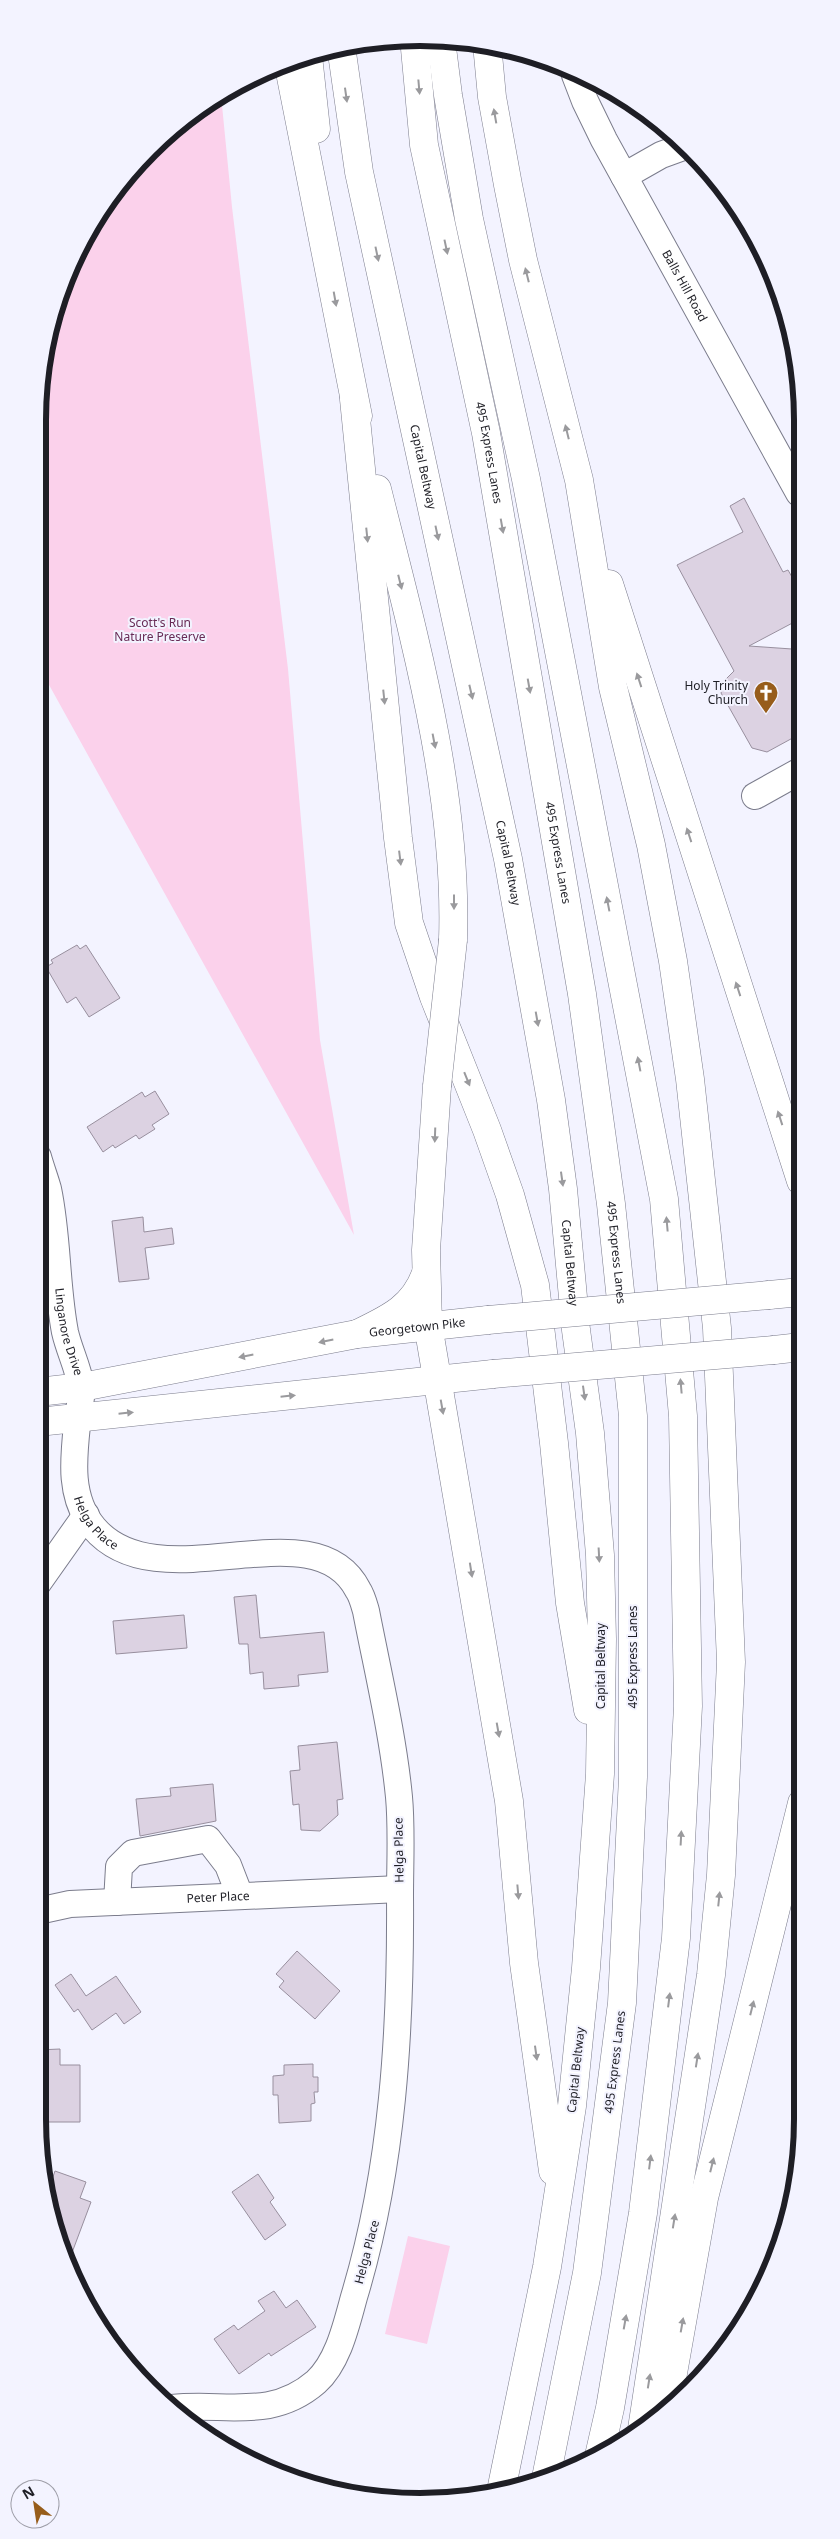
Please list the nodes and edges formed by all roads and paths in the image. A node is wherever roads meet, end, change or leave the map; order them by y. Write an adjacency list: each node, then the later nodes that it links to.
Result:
1 (415, 46): 41 (main road, 495 Express Lanes, one-way to 41)
2 (442, 47): 40 (main road, one-way to 2)
3 (488, 52): 12 (main road, one-way to 3)
4 (342, 54): 30 (main road, Capital Beltway, one-way to 30)
5 (309, 63): 10 (main road)
6 (289, 70): 10 (main road)
7 (578, 82): 9 (street, Balls Hill Road)
8 (677, 149): 9 (street)
9 (624, 176): 13 (street, Balls Hill Road)
10 (327, 252): 11 (main road, one-way to 11)
11 (354, 399): 18 (main road, one-way to 18, bridge); 30 (main road, one-way to 30)
12 (579, 480): 16 (main road, one-way to 12); 39 (main road, one-way to 12)
13 (794, 484)
14 (794, 774): 15 (street)
15 (755, 796)
16 (794, 1159)
17 (46, 1183): 24 (street, Linganore Drive)
18 (427, 1269): 20 (main road); 21 (main road)
19 (794, 1293): 20 (main road, Georgetown Pike, bridge)
20 (428, 1325): 21 (main road, Georgetown Pike); 23 (main road)
21 (358, 1334): 24 (main road, Georgetown Pike, one-way to 24)
22 (794, 1348): 23 (main road, bridge)
23 (438, 1380): 26 (main road, one-way to 23); 36 (main road, one-way to 36)
24 (82, 1387): 25 (main road, Georgetown Pike); 26 (street, Helga Place)
25 (46, 1391)
26 (78, 1418): 27 (main road); 28 (street, Helga Place)
27 (46, 1421)
28 (86, 1515): 29 (street); 32 (street, Helga Place)
29 (46, 1572)
30 (600, 1774): 36 (main road, Capital Beltway)
31 (794, 1835): 37 (main road, one-way to 31)
32 (400, 1889): 33 (street, Peter Place); 38 (street, Helga Place)
33 (240, 1896): 34 (street, Peter Place); 34 (street)
34 (118, 1902): 35 (street, Peter Place)
35 (46, 1909)
36 (547, 2267): 42 (main road, Capital Beltway)
37 (669, 2397)
38 (182, 2407)
39 (644, 2419)
40 (601, 2446)
41 (548, 2470)
42 (504, 2483)

